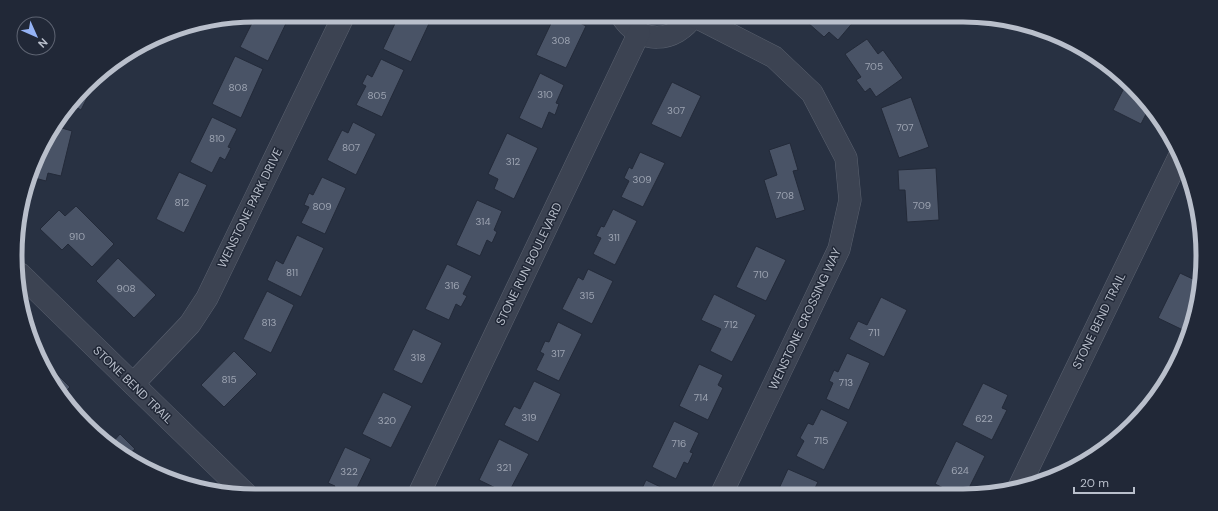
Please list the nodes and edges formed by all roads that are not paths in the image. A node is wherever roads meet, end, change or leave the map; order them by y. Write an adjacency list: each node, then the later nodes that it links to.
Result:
1 (341, 22): 8 (street, WENSTONE PARK DRIVE)
2 (626, 22): 5 (street)
3 (689, 22): 5 (street, WENSTONE CROSSING WAY)
4 (707, 22): 12 (street, WENSTONE CROSSING WAY)
5 (639, 33): 11 (street, STONE RUN BOULEVARD)
6 (1176, 162): 9 (street, STONE BEND TRAIL)
7 (23, 277): 8 (street, STONE BEND TRAIL)
8 (133, 384): 10 (street, STONE BEND TRAIL)
9 (1021, 482)
10 (241, 489)
11 (421, 489)
12 (724, 489)

